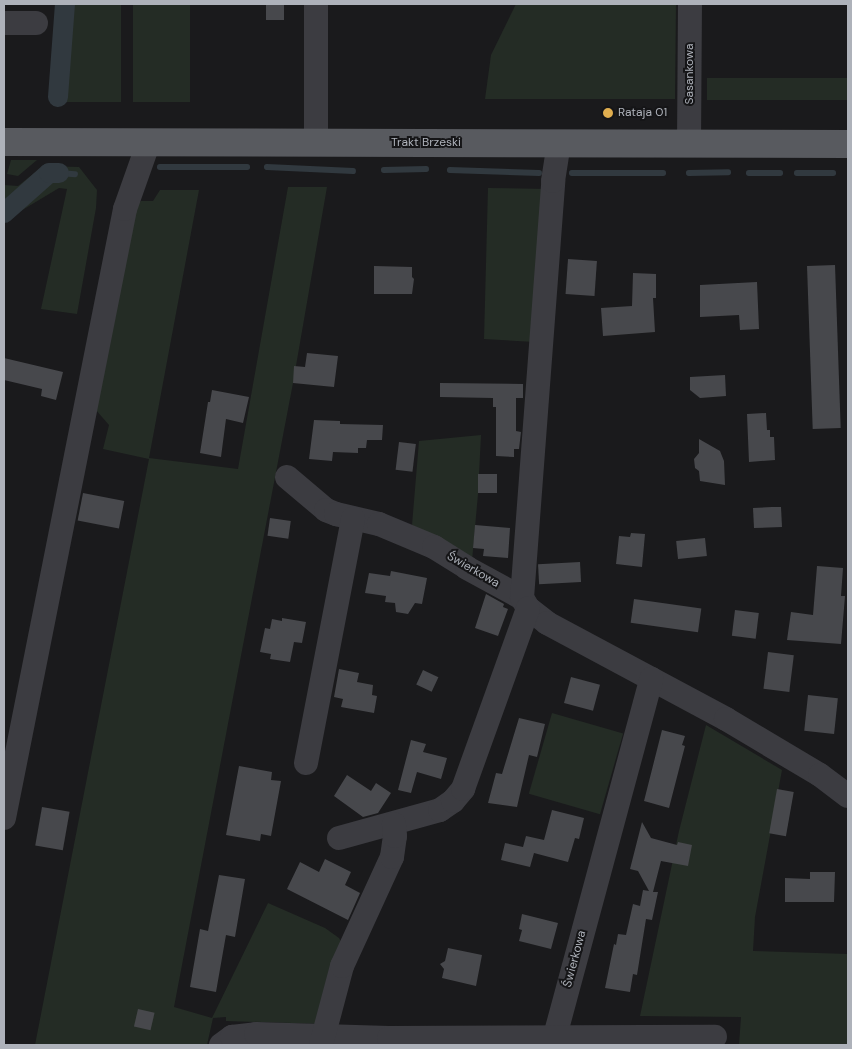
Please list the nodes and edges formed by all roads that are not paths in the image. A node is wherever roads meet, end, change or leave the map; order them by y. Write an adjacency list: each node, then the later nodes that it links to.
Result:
1 (316, 4): 6 (street)
2 (690, 4): 9 (street, Sasankowa)
3 (4, 23): 4 (street)
4 (36, 23)
5 (4, 142): 8 (main road, Trakt Brzeski)
6 (316, 142): 7 (main road, Trakt Brzeski); 8 (main road, Trakt Brzeski)
7 (559, 143): 9 (main road, Trakt Brzeski); 13 (street)
8 (148, 144): 17 (street)
9 (689, 144): 10 (main road, Trakt Brzeski)
10 (848, 144)
11 (287, 477): 12 (street, Świerkowa)
12 (353, 518): 13 (street, Świerkowa); 15 (street)
13 (525, 603): 14 (street, Świerkowa); 18 (street)
14 (651, 679): 16 (street, Świerkowa); 20 (street, Świerkowa)
15 (306, 762)
16 (848, 796)
17 (4, 818)
18 (394, 824): 19 (street); 22 (street)
19 (339, 838)
20 (555, 1036): 21 (street); 22 (street)
21 (715, 1037)
22 (322, 1041): 23 (street)
23 (221, 1045)

